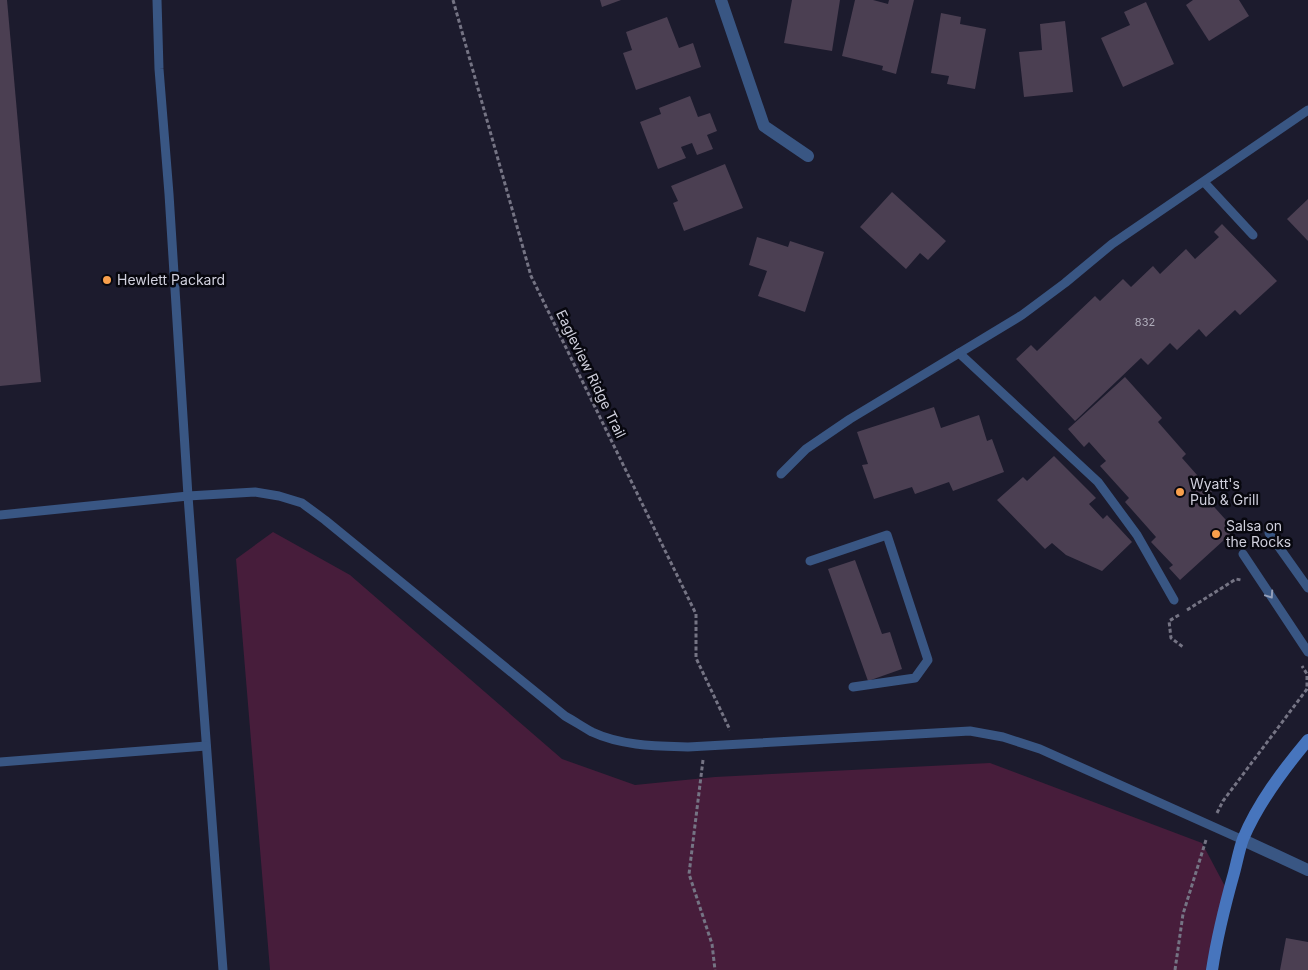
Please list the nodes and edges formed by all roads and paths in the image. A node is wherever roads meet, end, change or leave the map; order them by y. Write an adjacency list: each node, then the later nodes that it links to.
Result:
1 (158, 0): 10 (lane)
2 (454, 0): 23 (path, Eagleview Ridge Trail)
3 (721, 0): 5 (street)
4 (1308, 110): 6 (lane)
5 (808, 156)
6 (1204, 182): 7 (lane); 8 (lane)
7 (1253, 235)
8 (959, 353): 9 (lane); 17 (lane)
9 (781, 474)
10 (188, 496): 11 (lane); 24 (lane); 25 (lane)
11 (0, 515)
12 (1269, 533): 16 (lane)
13 (1243, 554): 19 (lane, one-way to 19)
14 (810, 561): 21 (lane)
15 (1245, 580): 18 (path)
16 (1308, 588)
17 (1174, 600)
18 (1182, 648)
19 (1308, 652)
20 (1297, 658): 27 (path)
21 (853, 688)
22 (1308, 740): 28 (main road)
23 (736, 744): 25 (lane); 27 (lane)
24 (206, 746): 26 (lane); 30 (lane)
25 (705, 746): 31 (path)
26 (0, 762)
27 (1212, 825): 28 (lane); 32 (path)
28 (1243, 840): 29 (street); 33 (main road)
29 (1308, 870)
30 (223, 970)
31 (715, 970)
32 (1174, 970)
33 (1212, 970)

